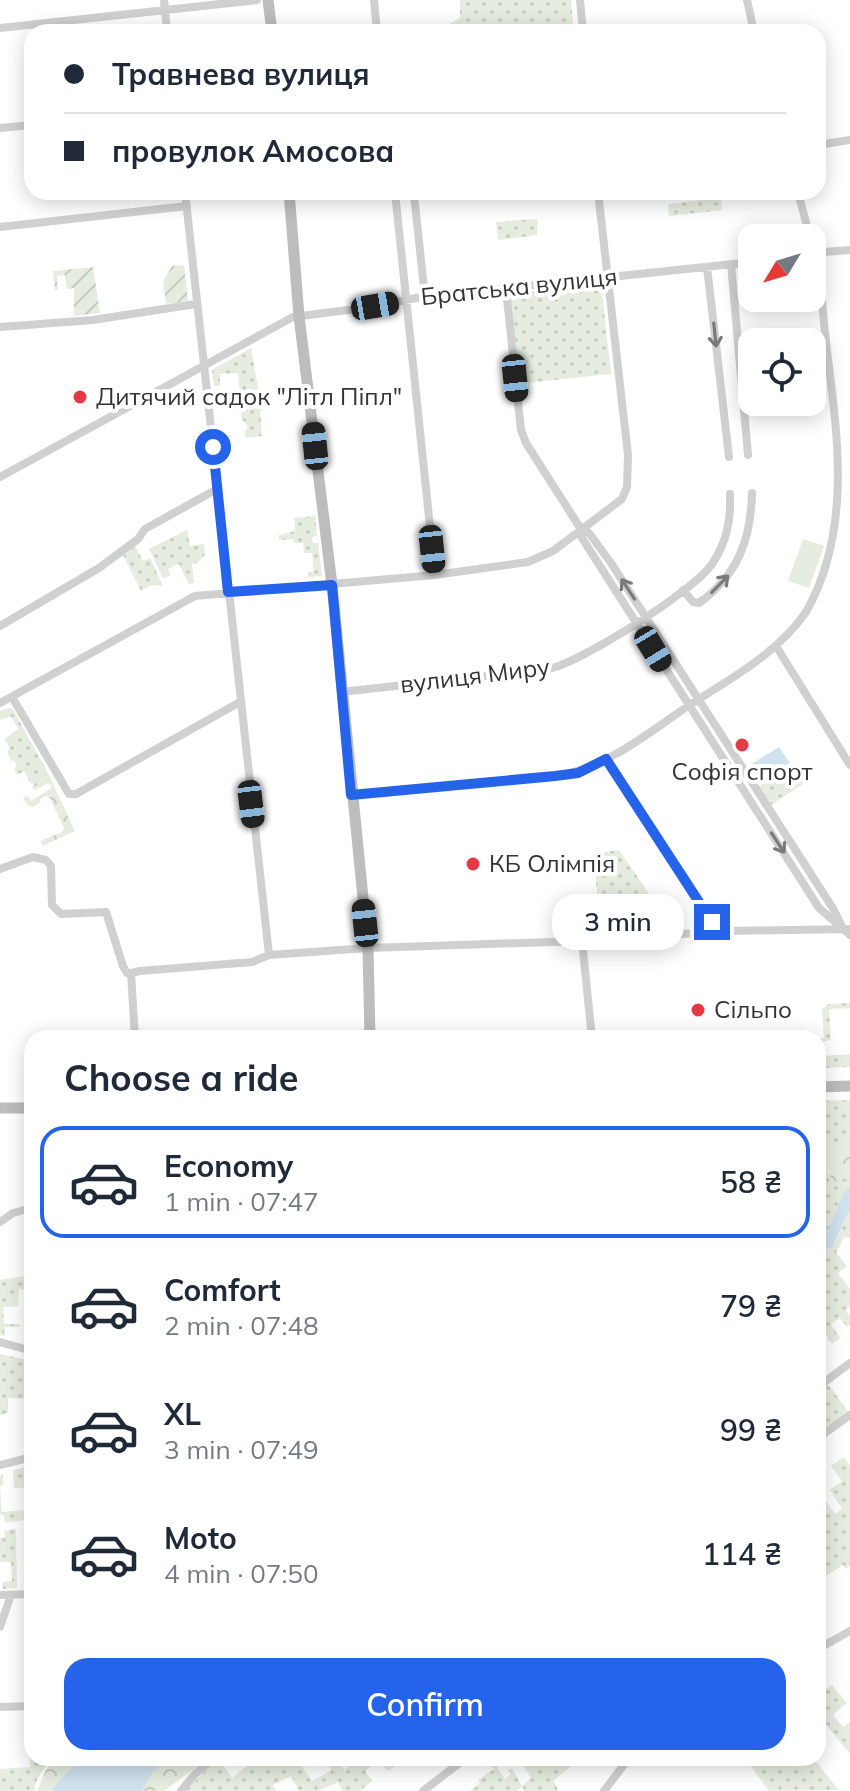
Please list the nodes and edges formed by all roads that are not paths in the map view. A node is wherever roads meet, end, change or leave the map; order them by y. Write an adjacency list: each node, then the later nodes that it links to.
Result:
1 (257, 0): 6 (street)
2 (268, 0): 8 (street)
3 (374, 0): 9 (street)
4 (580, 0): 10 (street)
5 (747, 0): 11 (street)
6 (164, 5): 7 (street)
7 (29, 24)
8 (271, 24)
9 (376, 24)
10 (582, 24)
11 (752, 24)
12 (24, 25): 13 (street)
13 (0, 28)
14 (24, 126): 15 (street)
15 (0, 128)
16 (850, 140): 17 (street)
17 (826, 144)
18 (186, 200): 24 (street)
19 (290, 200): 38 (street)
20 (396, 200): 35 (street)
21 (415, 200): 34 (street)
22 (599, 200): 32 (street)
23 (800, 200): 25 (street)
24 (187, 206): 26 (street); 36 (street)
25 (806, 224)
26 (0, 227)
27 (826, 250): 28 (street)
28 (850, 250)
29 (738, 263): 30 (street, Братська вулиця)
30 (731, 264): 31 (street, Братська вулиця); 41 (street)
31 (707, 267): 32 (street, Братська вулиця); 42 (street, one-way to 42)
32 (607, 278): 33 (street, Братська вулиця); 47 (street)
33 (506, 289): 34 (street, Братська вулиця); 47 (street)
34 (425, 297): 35 (street, Братська вулиця)
35 (406, 300): 38 (street, Братська вулиця); 48 (street)
36 (196, 304): 39 (street); 40 (street)
37 (822, 312): 55 (street)
38 (299, 316): 40 (street, Братська вулиця); 49 (street)
39 (0, 327)
40 (204, 367): 43 (street, Братська вулиця); 44 (street)
41 (748, 455)
42 (729, 457)
43 (0, 477)
44 (217, 489): 51 (street); 54 (street)
45 (752, 493): 50 (street, one-way to 45)
46 (730, 494): 50 (street, вулиця Миру)
47 (582, 530): 48 (street); 52 (street, one-way to 47); 53 (street)
48 (435, 575): 49 (street)
49 (332, 585): 51 (street); 56 (street)
50 (683, 590): 52 (street, вулиця Миру)
51 (228, 592): 57 (street); 59 (street)
52 (645, 616): 53 (street, вулиця Миру); 58 (street)
53 (637, 622): 56 (street, вулиця Миру); 61 (street)
54 (0, 626)
55 (776, 646): 58 (street); 63 (street)
56 (341, 692): 66 (street)
57 (12, 697): 59 (street); 60 (street)
58 (699, 699): 61 (street); 64 (street)
59 (240, 702): 75 (street)
60 (0, 703)
61 (688, 706): 62 (street); 65 (street)
62 (606, 759): 66 (street); 72 (street)
63 (850, 765)
64 (746, 772): 65 (street); 68 (street)
65 (736, 778): 69 (street, one-way to 69)
66 (351, 795): 74 (street)
67 (0, 869): 76 (street)
68 (829, 903): 69 (street); 71 (street)
69 (819, 908): 70 (street); 71 (street)
70 (798, 929): 71 (street); 72 (street)
71 (848, 931)
72 (718, 932): 73 (street)
73 (582, 941): 74 (street); 79 (street)
74 (368, 948): 75 (street); 78 (street)
75 (269, 955): 76 (street)
76 (131, 973): 77 (street)
77 (135, 1030)
78 (370, 1030)
79 (591, 1030)
80 (850, 1086): 81 (street)
81 (826, 1087)
82 (0, 1108): 83 (street)
83 (24, 1108)
84 (24, 1210): 85 (street)
85 (0, 1222)
86 (0, 1342): 87 (street)
87 (24, 1349)
88 (850, 1363): 89 (street)
89 (826, 1381)
90 (850, 1415): 91 (street)
91 (826, 1432)
92 (24, 1459): 93 (street)
93 (0, 1465)
94 (24, 1594): 96 (street)
95 (0, 1595): 96 (street)
96 (11, 1595): 97 (street)
97 (0, 1627)
98 (850, 1631): 99 (street)
99 (826, 1644)
100 (24, 1706): 101 (street)
101 (0, 1707)
102 (204, 1766): 105 (street)
103 (456, 1766): 106 (street)
104 (623, 1766): 107 (street)
105 (181, 1791)
106 (423, 1791)
107 (604, 1791)

